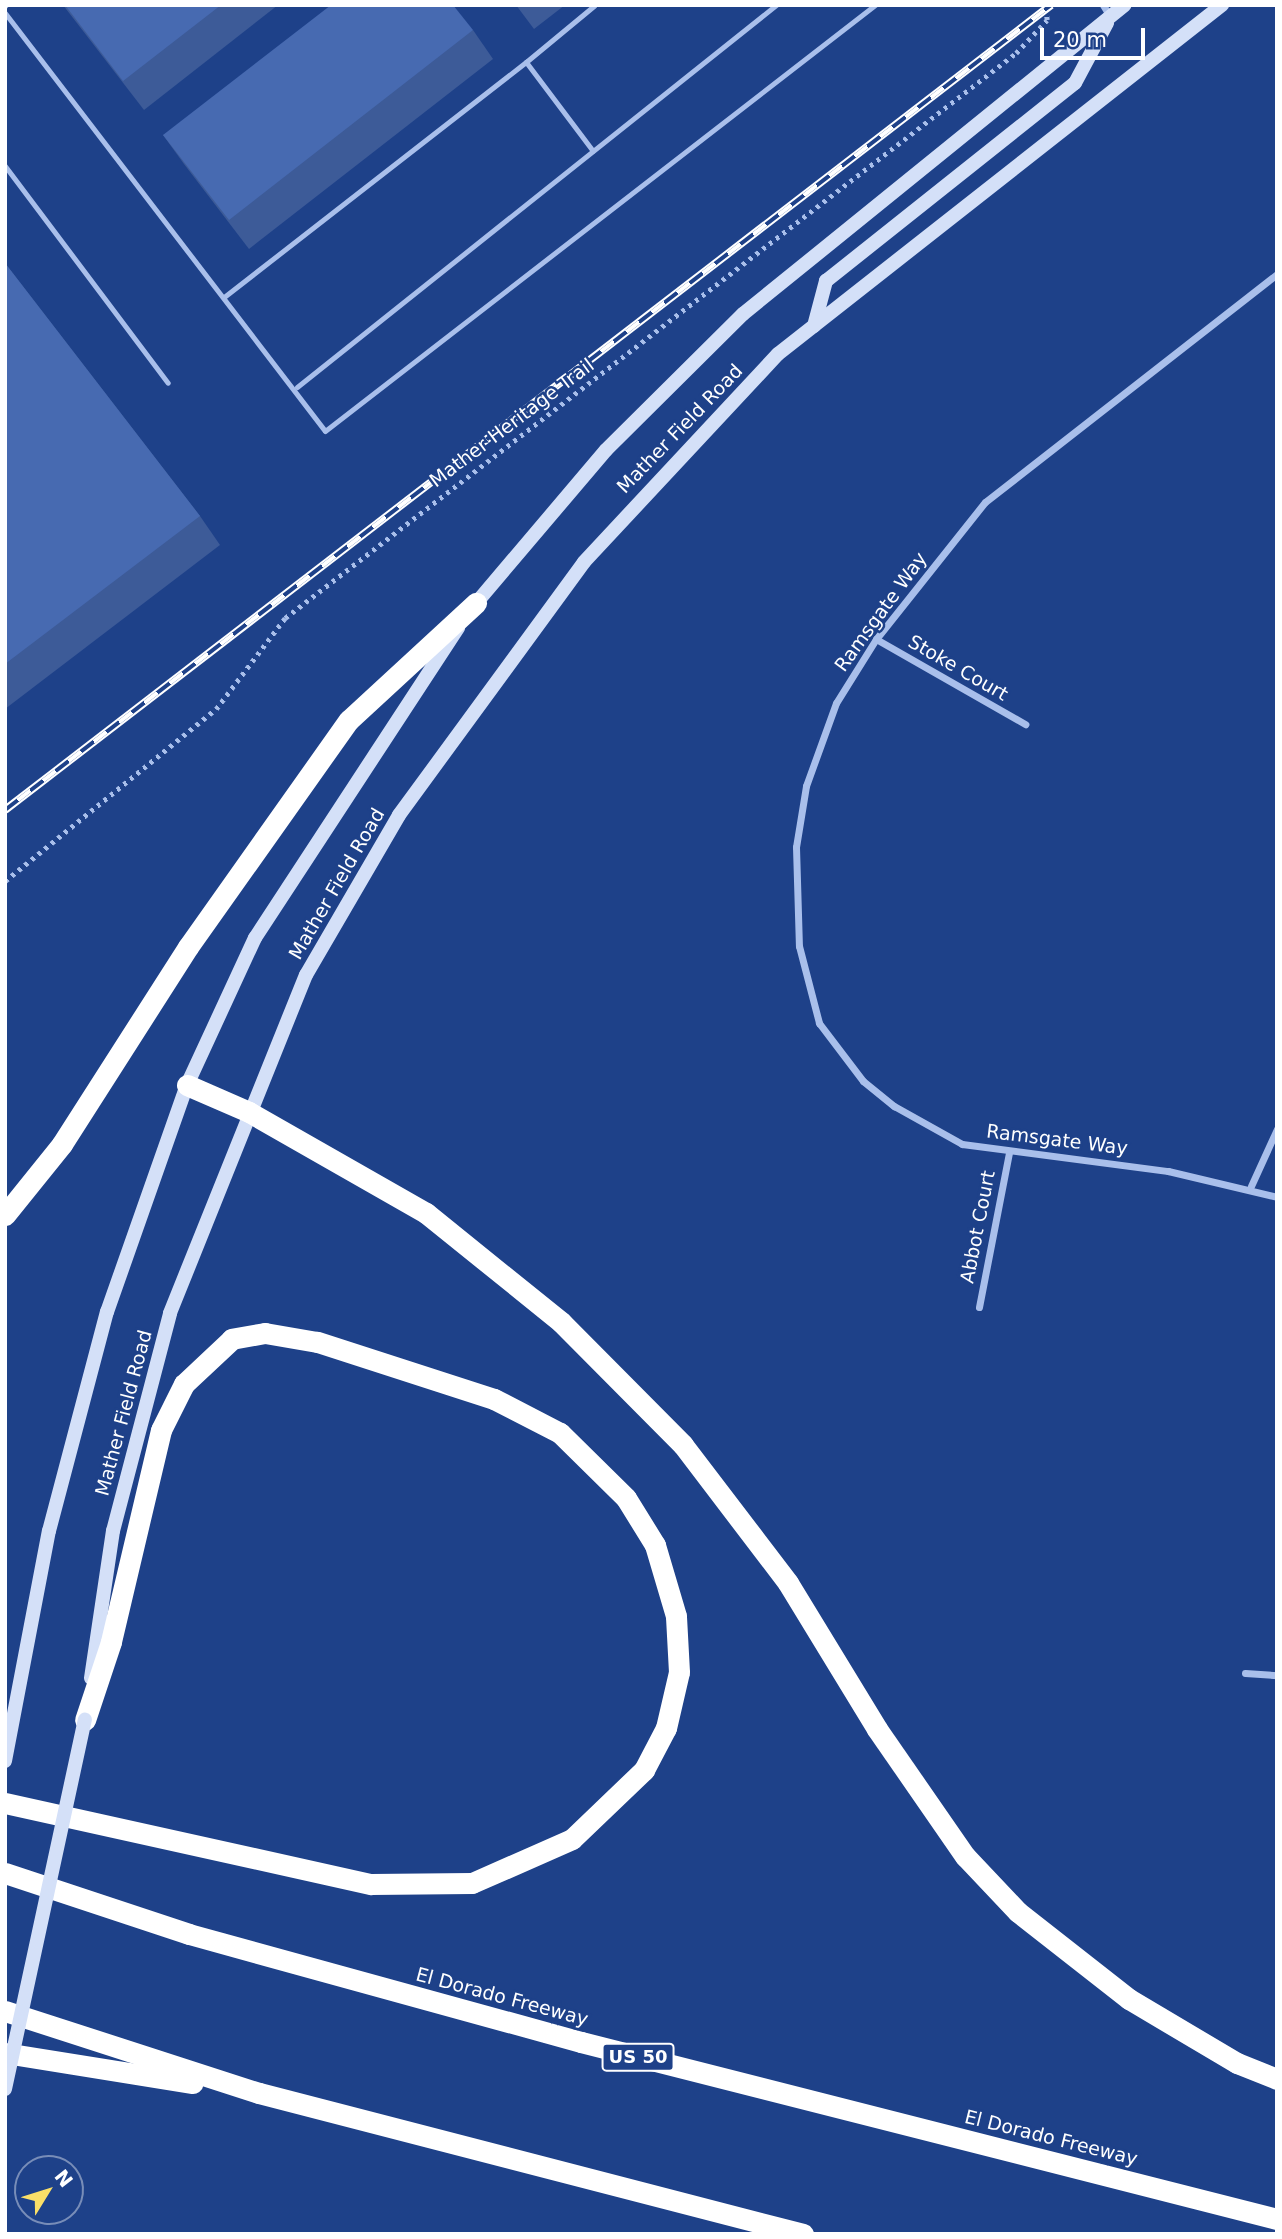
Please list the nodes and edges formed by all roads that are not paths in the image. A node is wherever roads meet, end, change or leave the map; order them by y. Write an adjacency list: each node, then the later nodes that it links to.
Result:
1 (595, 5): 8 (lane)
2 (776, 5): 9 (lane)
3 (875, 5): 15 (lane)
4 (1125, 5): 6 (main road, Mather Field Road)
5 (1222, 5): 13 (main road, Mather Field Road)
6 (1107, 11): 13 (main road); 16 (main road, Mather Field Road)
7 (5, 13): 12 (lane)
8 (526, 62): 9 (lane); 12 (lane)
9 (593, 151): 15 (lane)
10 (5, 166): 14 (lane)
11 (1277, 274): 17 (street, Ramsgate Way)
12 (224, 297): 15 (lane)
13 (814, 326): 20 (main road, Mather Field Road)
14 (168, 383)
15 (297, 387)
16 (476, 603): 19 (main road, Mather Field Road); 25 (highway)
17 (876, 639): 18 (street, Stoke Court); 22 (street, Ramsgate Way)
18 (1025, 724)
19 (187, 1085): 20 (highway); 30 (main road, Mather Field Road)
20 (248, 1112): 29 (main road, Mather Field Road); 35 (highway)
21 (1277, 1129): 23 (street)
22 (1009, 1153): 23 (street, Ramsgate Way); 26 (street, Abbot Court)
23 (1251, 1186): 24 (street, Ramsgate Way)
24 (1277, 1197)
25 (5, 1215)
26 (979, 1307)
27 (1245, 1672): 28 (street)
28 (1277, 1675)
29 (85, 1720): 31 (highway); 36 (main road, Mather Field Road, bridge)
30 (5, 1761)
31 (5, 1803)
32 (5, 1874): 38 (highway, El Dorado Freeway / US 50)
33 (5, 2011): 37 (highway)
34 (5, 2053): 37 (highway)
35 (1277, 2079)
36 (5, 2089)
37 (259, 2093): 39 (highway)
38 (1277, 2219)
39 (803, 2234)

